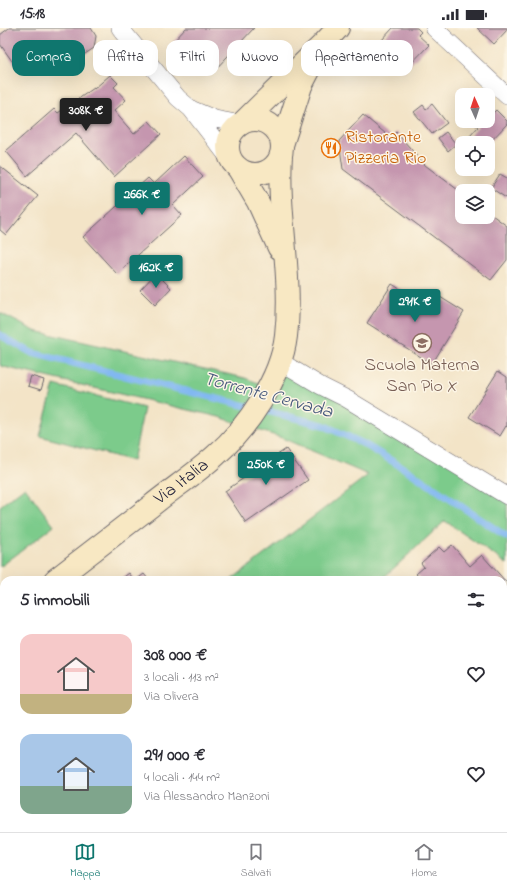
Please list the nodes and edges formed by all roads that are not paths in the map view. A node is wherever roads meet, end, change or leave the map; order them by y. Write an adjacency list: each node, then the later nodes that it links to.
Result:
1 (120, 28): 8 (street)
2 (338, 28): 4 (street)
3 (434, 28): 7 (street)
4 (326, 40)
5 (301, 65): 9 (street)
6 (306, 76): 10 (street)
7 (507, 96)
8 (191, 109): 9 (street); 11 (street)
9 (241, 124): 10 (street); 11 (street)
10 (281, 150): 11 (street); 12 (street, Via Italia)
11 (235, 165): 12 (street)
12 (286, 263): 13 (street, Via Italia)
13 (281, 362): 14 (street); 15 (street, Via Italia)
14 (507, 496)
15 (60, 576)

